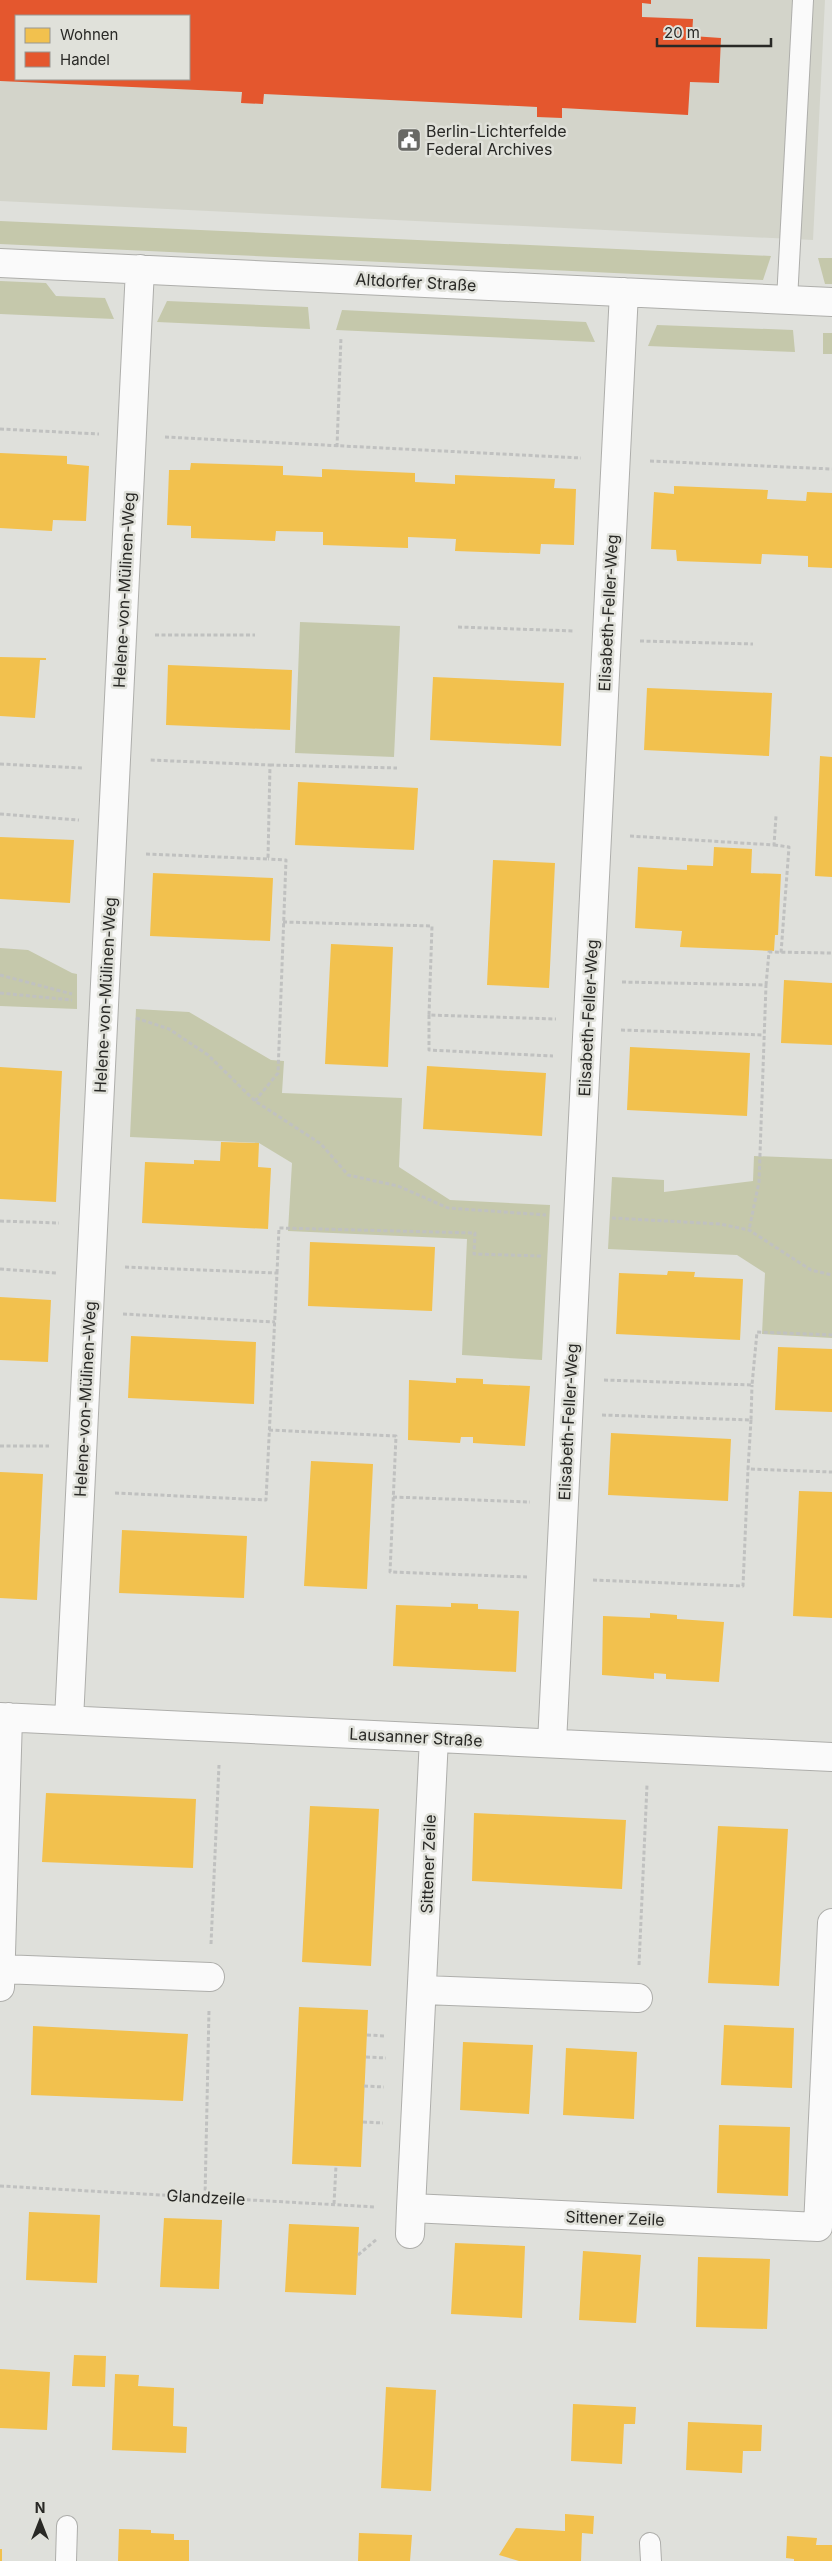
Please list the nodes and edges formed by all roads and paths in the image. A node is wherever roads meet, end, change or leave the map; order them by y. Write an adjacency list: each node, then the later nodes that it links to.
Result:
1 (803, 0): 5 (lane)
2 (0, 263): 3 (street, Altdorfer Straße)
3 (140, 269): 4 (street, Altdorfer Straße); 9 (street, Helene-von-Mülinen-Weg)
4 (624, 292): 5 (street, Altdorfer Straße); 11 (street, Elisabeth-Feller-Weg)
5 (787, 300): 6 (street, Altdorfer Straße)
6 (832, 302)
7 (341, 337): 10 (path)
8 (0, 430): 9 (path)
9 (132, 435): 10 (path); 19 (street, Helene-von-Mülinen-Weg)
10 (338, 447): 11 (path)
11 (616, 459): 12 (path); 16 (street, Elisabeth-Feller-Weg)
12 (832, 469)
13 (458, 627): 16 (path)
14 (150, 635): 15 (path)
15 (255, 635)
16 (607, 636): 17 (path); 25 (street, Elisabeth-Feller-Weg)
17 (753, 644)
18 (0, 764): 19 (path)
19 (116, 764): 20 (path); 24 (street, Helene-von-Mülinen-Weg)
20 (270, 765): 21 (path); 28 (path)
21 (397, 768)
22 (0, 814): 24 (path)
23 (776, 816): 26 (path)
24 (113, 822): 36 (street, Helene-von-Mülinen-Weg)
25 (597, 835): 26 (path); 33 (street, Elisabeth-Feller-Weg)
26 (774, 845): 30 (path)
27 (139, 854): 28 (path)
28 (268, 859): 29 (path)
29 (284, 922): 37 (path); 41 (path)
30 (781, 953): 31 (path); 34 (path)
31 (832, 954)
32 (0, 975): 36 (path)
33 (590, 981): 34 (path); 38 (street, Elisabeth-Feller-Weg)
34 (766, 985): 39 (path)
35 (0, 993): 36 (path)
36 (104, 1003): 41 (path); 44 (street, Helene-von-Mülinen-Weg)
37 (429, 1015): 38 (path); 40 (path)
38 (588, 1024): 39 (path); 40 (street, Elisabeth-Feller-Weg)
39 (764, 1035): 45 (path)
40 (586, 1057): 42 (street, Elisabeth-Feller-Weg)
41 (256, 1101): 42 (path)
42 (578, 1217): 45 (path); 46 (street, Elisabeth-Feller-Weg)
43 (0, 1221): 44 (path)
44 (93, 1224): 48 (street, Helene-von-Mülinen-Weg)
45 (749, 1230): 50 (path)
46 (576, 1258): 49 (path); 54 (street, Elisabeth-Feller-Weg)
47 (0, 1269): 48 (path)
48 (91, 1270): 49 (path); 60 (street, Helene-von-Mülinen-Weg)
49 (277, 1273): 52 (path)
50 (832, 1275)
51 (118, 1314): 52 (path)
52 (274, 1322): 58 (path)
53 (832, 1335): 55 (path)
54 (570, 1379): 55 (path); 56 (street, Elisabeth-Feller-Weg)
55 (752, 1385): 57 (path)
56 (568, 1413): 57 (path); 65 (street, Elisabeth-Feller-Weg)
57 (751, 1420): 61 (path)
58 (269, 1430): 63 (path); 64 (path)
59 (0, 1446): 60 (path)
60 (82, 1446): 68 (street, Helene-von-Mülinen-Weg)
61 (748, 1469): 62 (path); 66 (path)
62 (832, 1472)
63 (109, 1493)
64 (393, 1497): 65 (path); 66 (path)
65 (564, 1504): 66 (street, Elisabeth-Feller-Weg)
66 (560, 1579): 70 (street, Elisabeth-Feller-Weg)
67 (4, 1717): 68 (street, Lausanner Straße); 74 (street)
68 (69, 1720): 69 (street, Lausanner Straße)
69 (434, 1738): 70 (street, Lausanner Straße); 76 (street, Sittener Zeile)
70 (552, 1743): 71 (street, Lausanner Straße)
71 (832, 1757)
72 (647, 1785): 77 (path)
73 (832, 1923): 78 (street)
74 (1, 1978): 75 (street)
75 (210, 1978)
76 (423, 1990): 77 (street); 82 (street, Sittener Zeile)
77 (638, 1998)
78 (830, 2007): 82 (street, Sittener Zeile)
79 (336, 2166): 81 (path)
80 (0, 2186): 81 (path, Glandzeile)
81 (334, 2204): 82 (path, Glandzeile)
82 (411, 2221)
83 (67, 2526): 84 (lane)
84 (66, 2561)

